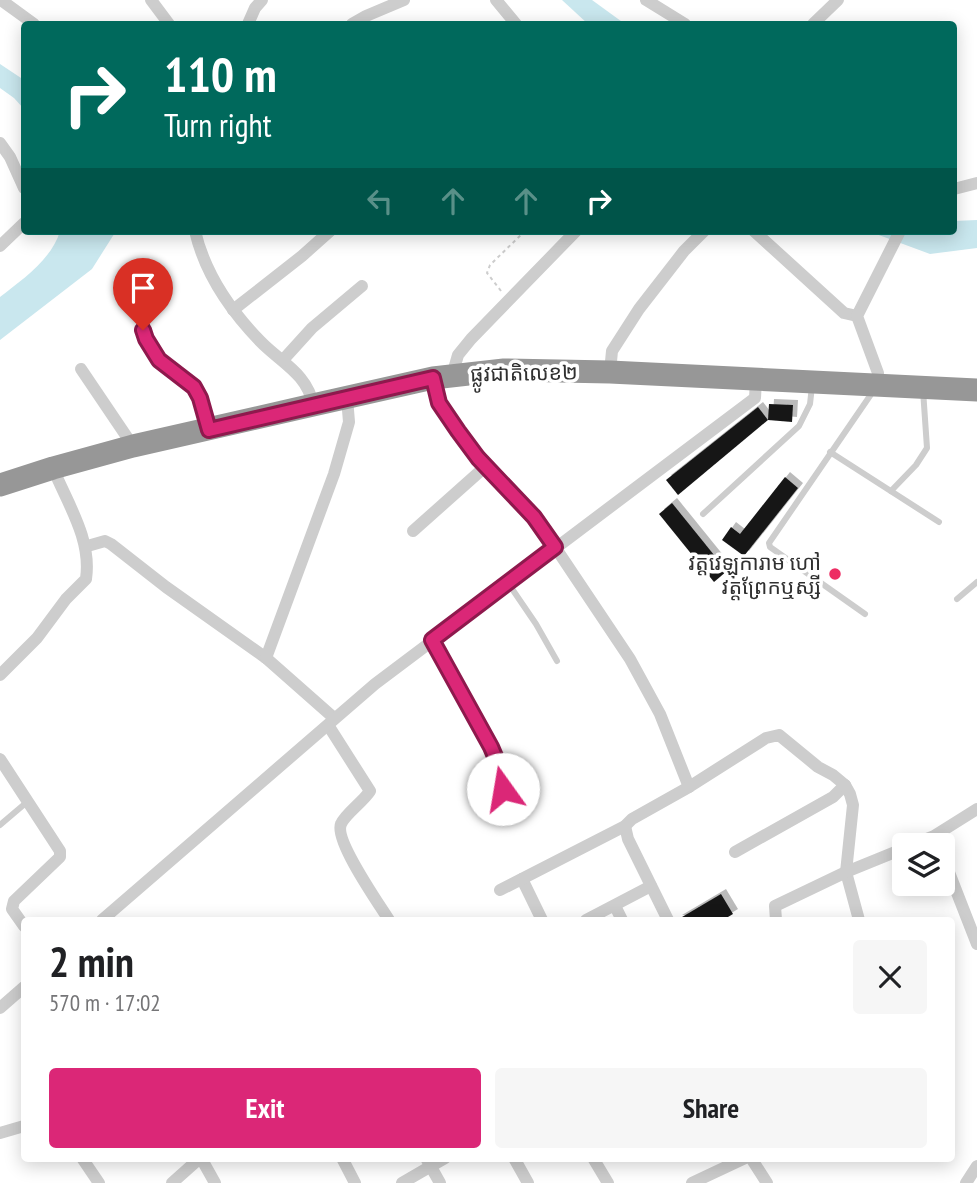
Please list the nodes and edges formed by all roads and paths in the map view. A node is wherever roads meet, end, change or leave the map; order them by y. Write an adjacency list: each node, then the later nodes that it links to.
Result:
1 (1, 0): 8 (street)
2 (151, 0): 9 (street)
3 (262, 0): 10 (street)
4 (404, 0): 11 (street)
5 (496, 0): 12 (street)
6 (646, 0): 13 (street)
7 (838, 0): 14 (street)
8 (30, 21)
9 (168, 21)
10 (249, 21)
11 (357, 21)
12 (514, 21)
13 (680, 21)
14 (816, 21)
15 (0, 143): 16 (street)
16 (21, 181)
17 (977, 183): 18 (street)
18 (957, 188)
19 (21, 226): 27 (street)
20 (196, 235): 30 (street)
21 (326, 235): 30 (street)
22 (521, 235): 29 (path)
23 (572, 235): 29 (street)
24 (700, 235): 35 (street)
25 (758, 235): 31 (street)
26 (898, 235): 31 (street)
27 (0, 246)
28 (362, 286): 33 (street)
29 (509, 300): 36 (street)
30 (233, 310): 33 (street)
31 (857, 316): 39 (street)
32 (143, 330): 44 (street)
33 (283, 360): 43 (street)
34 (81, 369): 45 (street)
35 (610, 372): 36 (highway, ផ្លូវជាតិលេខ២); 37 (highway, ផ្លូវជាតិលេខ២)
36 (442, 377): 42 (highway, ផ្លូវជាតិលេខ២); 47 (street)
37 (756, 380): 38 (highway, ផ្លូវជាតិលេខ២); 55 (street)
38 (812, 382): 39 (highway, ផ្លូវជាតិលេខ២); 51 (lane)
39 (877, 385): 40 (highway, ផ្លូវជាតិលេខ២); 46 (lane)
40 (923, 388): 41 (highway, ផ្លូវជាតិលេខ២); 50 (lane)
41 (977, 390)
42 (347, 398): 43 (highway, ផ្លូវជាតិលេខ២); 61 (street)
43 (313, 405): 44 (highway, ផ្លូវជាតិលេខ២)
44 (209, 430): 45 (highway, ផ្លូវជាតិលេខ២)
45 (133, 446): 48 (highway, ផ្លូវជាតិលេខ២)
46 (830, 452): 50 (lane); 59 (lane)
47 (486, 466): 53 (street); 55 (street)
48 (53, 468): 49 (highway, ផ្លូវជាតិលេខ២); 63 (street)
49 (0, 485)
50 (891, 491): 52 (lane)
51 (703, 514)
52 (939, 522)
53 (413, 531)
54 (91, 545): 61 (street)
55 (555, 547): 57 (street); 67 (street)
56 (977, 582): 58 (lane)
57 (508, 583): 60 (street); 62 (lane)
58 (957, 599)
59 (865, 614)
60 (432, 640): 64 (street); 70 (street)
61 (266, 658): 64 (street)
62 (557, 660)
63 (0, 675)
64 (331, 722): 82 (street); 83 (street)
65 (0, 759): 68 (street)
66 (845, 785): 67 (street); 74 (street); 76 (street)
67 (689, 787): 72 (street)
68 (27, 802): 71 (lane); 90 (street)
69 (977, 809): 73 (street)
70 (491, 812)
71 (0, 825)
72 (625, 826): 77 (street); 78 (street)
73 (946, 833)
74 (735, 852)
75 (892, 853): 76 (street)
76 (846, 872): 88 (street); 89 (street)
77 (522, 879): 80 (street); 84 (street)
78 (651, 887): 81 (street); 87 (street)
79 (955, 888): 91 (street)
80 (500, 890)
81 (615, 906): 85 (street); 86 (street)
82 (105, 917)
83 (387, 917)
84 (541, 917)
85 (592, 917)
86 (620, 917)
87 (666, 917)
88 (776, 917)
89 (858, 917)
90 (21, 922)
91 (977, 944)
92 (21, 990): 93 (street)
93 (0, 1008)
94 (21, 1127): 95 (street)
95 (0, 1133)
96 (85, 1162): 106 (street)
97 (196, 1162): 107 (street)
98 (203, 1162): 108 (street)
99 (344, 1162): 109 (street)
100 (516, 1162): 112 (street)
101 (595, 1162): 113 (street)
102 (737, 1162): 114 (street)
103 (754, 1162): 115 (street)
104 (428, 1163): 110 (street); 111 (street)
105 (977, 1166): 116 (street)
106 (99, 1183)
107 (172, 1183)
108 (215, 1183)
109 (355, 1183)
110 (402, 1183)
111 (440, 1183)
112 (528, 1183)
113 (608, 1183)
114 (692, 1183)
115 (767, 1183)
116 (966, 1183)

